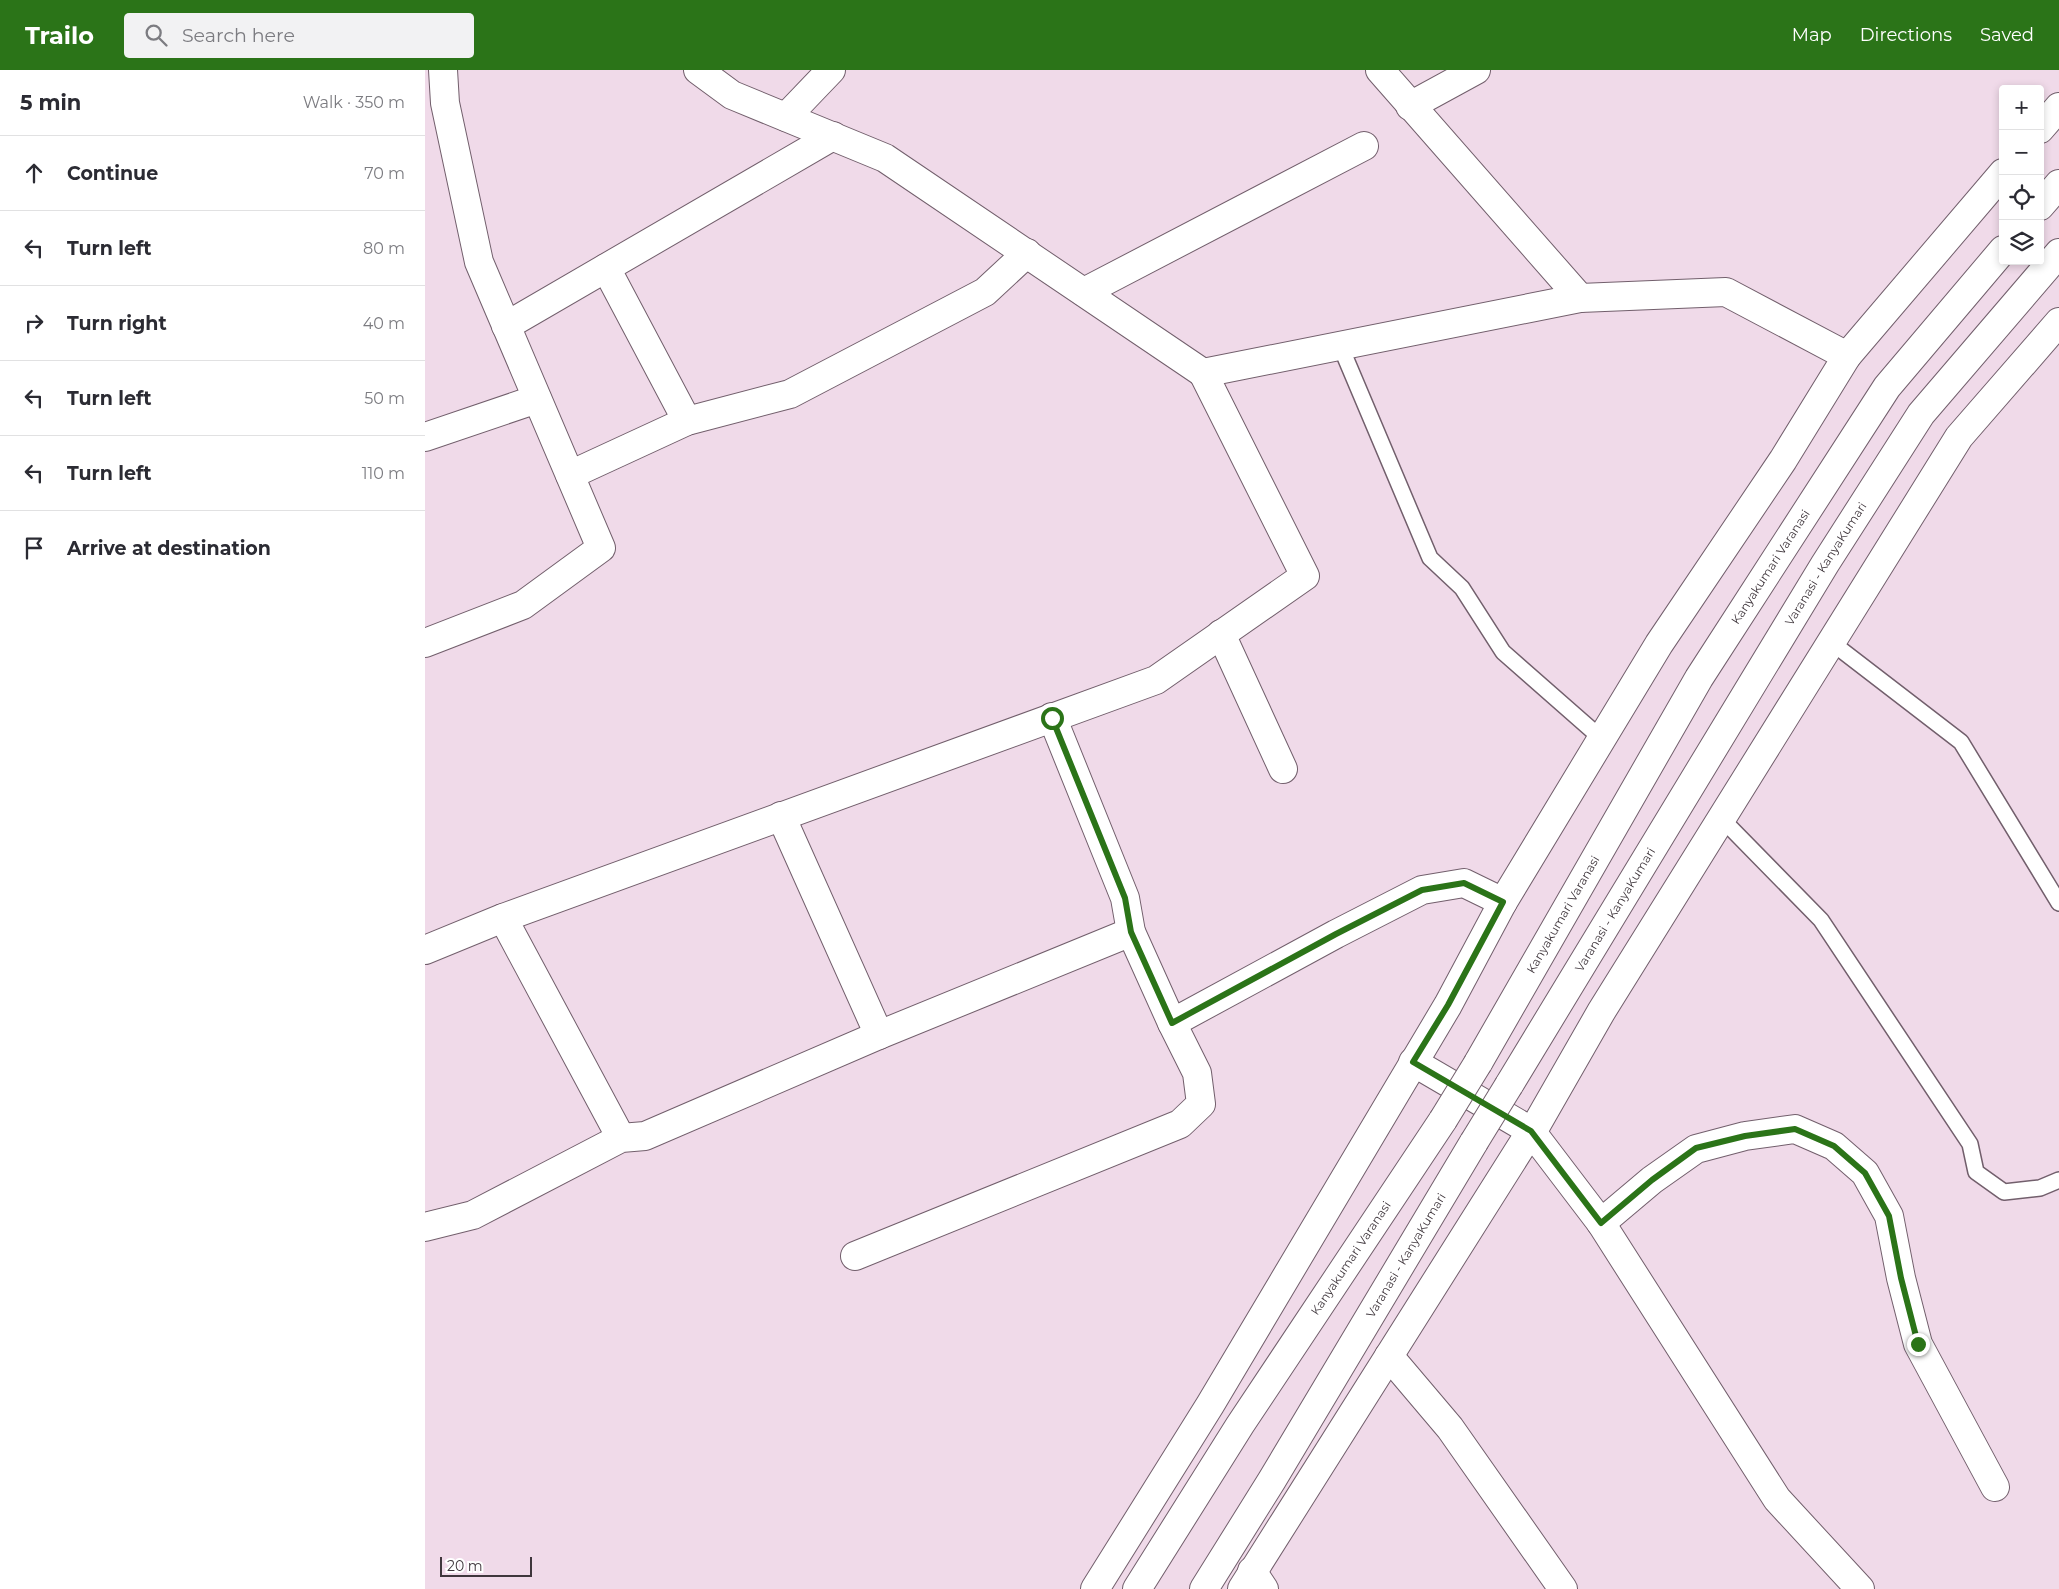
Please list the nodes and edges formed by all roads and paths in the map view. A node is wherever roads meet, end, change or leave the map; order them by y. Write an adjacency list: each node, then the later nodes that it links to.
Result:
1 (443, 70): 22 (main road)
2 (698, 70): 8 (main road)
3 (831, 70): 8 (main road)
4 (1380, 70): 6 (main road)
5 (1476, 70): 6 (main road)
6 (1410, 106): 20 (main road)
7 (2059, 107): 9 (main road)
8 (786, 117): 10 (main road)
9 (2044, 124)
10 (833, 136): 15 (main road); 18 (main road)
11 (1365, 146): 19 (main road)
12 (2002, 175): 24 (main road)
13 (2059, 184): 14 (main road)
14 (2044, 201)
15 (1027, 253): 19 (main road); 27 (main road)
16 (2059, 253): 57 (main road, Varanasi - KanyaKumari, bridge)
17 (1999, 255): 56 (main road, Kanyakumari Varanasi, bridge)
18 (606, 268): 22 (main road); 27 (main road)
19 (1084, 292): 25 (main road)
20 (1580, 298): 23 (main road); 24 (main road)
21 (2059, 322): 31 (main road)
22 (506, 326): 26 (main road)
23 (1340, 345): 25 (main road); 34 (lane)
24 (1847, 356): 34 (main road)
25 (1203, 373): 30 (main road)
26 (537, 399): 28 (main road); 29 (main road)
27 (687, 421): 29 (main road)
28 (425, 437)
29 (570, 475): 32 (main road)
30 (1221, 634): 33 (main road); 35 (main road)
31 (1831, 642): 37 (main road); 39 (lane)
32 (425, 643)
33 (1052, 718): 36 (main road); 41 (main road)
34 (1601, 739): 38 (main road)
35 (1283, 769)
36 (781, 816): 40 (main road); 44 (main road)
37 (1721, 818): 46 (main road); 48 (lane)
38 (1503, 902): 43 (main road); 45 (main road)
39 (2059, 903)
40 (503, 918): 42 (main road); 47 (main road)
41 (1131, 932): 43 (main road); 44 (main road)
42 (425, 950)
43 (1172, 1023): 51 (main road)
44 (879, 1034): 47 (main road)
45 (1413, 1062): 46 (main road); 55 (main road)
46 (1531, 1131): 49 (main road); 52 (main road)
47 (621, 1138): 50 (main road)
48 (2059, 1180)
49 (1601, 1223): 53 (main road); 59 (main road)
50 (425, 1227)
51 (855, 1256)
52 (1389, 1356): 54 (main road); 58 (main road)
53 (1995, 1486)
54 (1253, 1583)
55 (1095, 1589)
56 (1137, 1589)
57 (1204, 1589)
58 (1563, 1589)
59 (1860, 1589)

